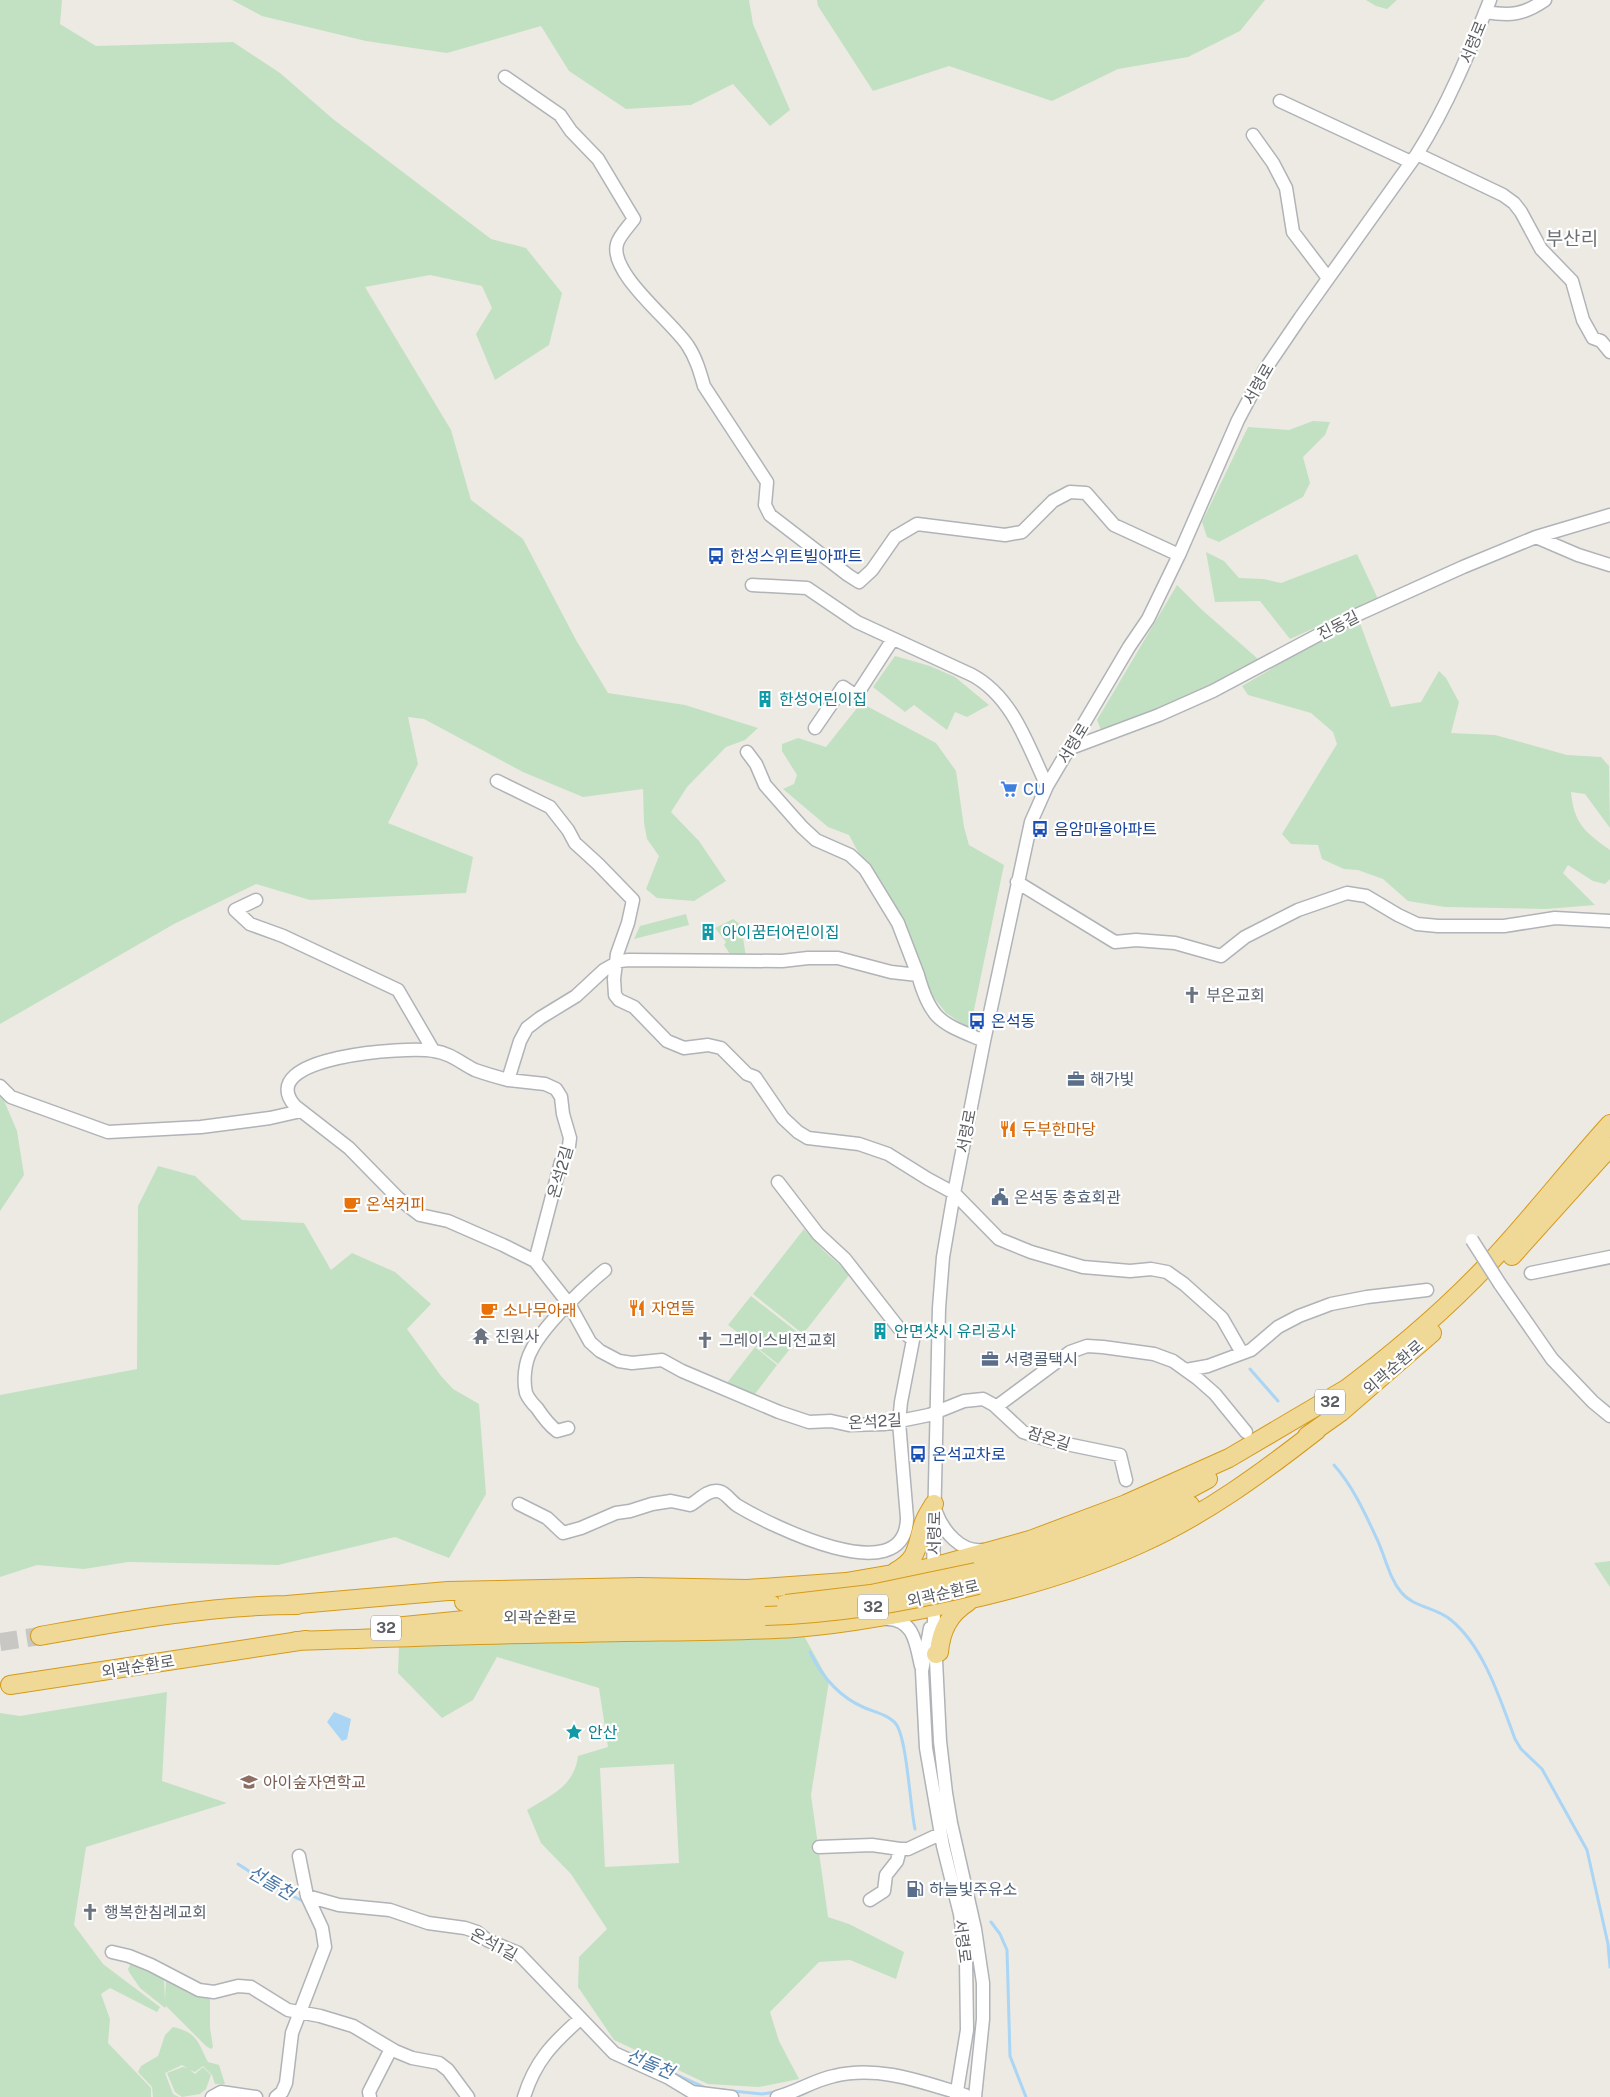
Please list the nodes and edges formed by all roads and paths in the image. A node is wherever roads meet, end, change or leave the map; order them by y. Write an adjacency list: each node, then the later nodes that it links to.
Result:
1 (1490, 0): 3 (street, 서령로)
2 (1545, 0): 3 (street)
3 (1485, 12): 7 (street, 서령로)
4 (505, 77): 12 (street)
5 (1280, 101): 7 (street)
6 (1253, 135): 8 (street)
7 (1414, 158): 8 (street, 서령로); 9 (street)
8 (1328, 278): 12 (street, 서령로)
9 (1610, 352)
10 (1610, 515): 11 (street, 진동길)
11 (1536, 536): 13 (street); 17 (street, 진동길)
12 (1179, 555): 17 (street, 서령로)
13 (1610, 565)
14 (752, 585): 15 (street)
15 (893, 639): 16 (street); 20 (street)
16 (815, 728)
17 (1071, 748): 20 (street, 서령로)
18 (747, 752): 25 (street)
19 (497, 780): 24 (street)
20 (1047, 786): 21 (street, 서령로)
21 (1017, 882): 23 (street); 26 (street, 서령로)
22 (256, 900): 27 (street)
23 (1610, 921)
24 (616, 963): 25 (street); 28 (street); 34 (street)
25 (918, 975): 26 (street)
26 (984, 1041): 34 (street, 서령로)
27 (433, 1050): 28 (street); 30 (street)
28 (508, 1080): 37 (street, 온석2길)
29 (0, 1086): 30 (street)
30 (301, 1112): 37 (street)
31 (1610, 1124): 44 (highway, 외곽순환로 / 32)
32 (1610, 1147): 57 (highway, 외곽순환로 / 32)
33 (778, 1182): 48 (street)
34 (954, 1193): 42 (street); 46 (street, 서령로)
35 (1472, 1240): 47 (street, bridge)
36 (1610, 1256): 39 (street)
37 (536, 1262): 41 (street, 온석2길)
38 (605, 1270): 41 (street)
39 (1531, 1273)
40 (1427, 1290): 42 (street)
41 (569, 1304): 48 (street, 온석2길); 49 (street)
42 (1242, 1353): 43 (street)
43 (1186, 1370): 45 (street); 50 (street)
44 (1346, 1390): 54 (highway); 57 (highway, 외곽순환로 / 32)
45 (996, 1407): 46 (street, 잠온길); 51 (street, 잠온길)
46 (936, 1412): 48 (street, 온석2길); 53 (street, 서령로)
47 (1610, 1416)
48 (899, 1422): 52 (street)
49 (568, 1428)
50 (1246, 1432)
51 (1126, 1480)
52 (519, 1504)
53 (934, 1504): 54 (street); 55 (street, 서령로); 56 (highway)
54 (986, 1553): 55 (highway)
55 (933, 1567): 56 (highway); 59 (street, 서령로)
56 (888, 1575): 58 (highway)
57 (978, 1585): 59 (highway); 60 (highway, 외곽순환로 / 32, bridge); 64 (highway)
58 (287, 1605): 60 (highway, 외곽순환로 / 32); 62 (highway, 외곽순환로 / 32)
59 (933, 1608): 61 (highway); 64 (street, 서령로); 65 (street, 서령로)
60 (768, 1610): 63 (highway, 외곽순환로 / 32)
61 (880, 1617): 63 (highway); 65 (street)
62 (40, 1636)
63 (296, 1642): 66 (highway, 외곽순환로 / 32)
64 (936, 1661): 65 (street); 78 (street, 서령로)
65 (922, 1670): 67 (street, 서령로)
66 (10, 1685)
67 (940, 1834): 69 (street); 77 (street, 서령로)
68 (819, 1846): 69 (street)
69 (900, 1849): 72 (street)
70 (299, 1856): 71 (street)
71 (307, 1896): 74 (street); 75 (street, 온석1길)
72 (870, 1900)
73 (112, 1952): 74 (street)
74 (301, 2014): 76 (street); 82 (street)
75 (580, 2019): 85 (street); 86 (street, 온석1길)
76 (391, 2050): 83 (street); 84 (street)
77 (964, 2050): 78 (street); 79 (street, 서령로)
78 (981, 2051): 79 (street, 서령로)
79 (964, 2096): 87 (street)
80 (212, 2097): 81 (street)
81 (256, 2097)
82 (276, 2097)
83 (370, 2097)
84 (468, 2097)
85 (524, 2097)
86 (732, 2097)
87 (777, 2097)

